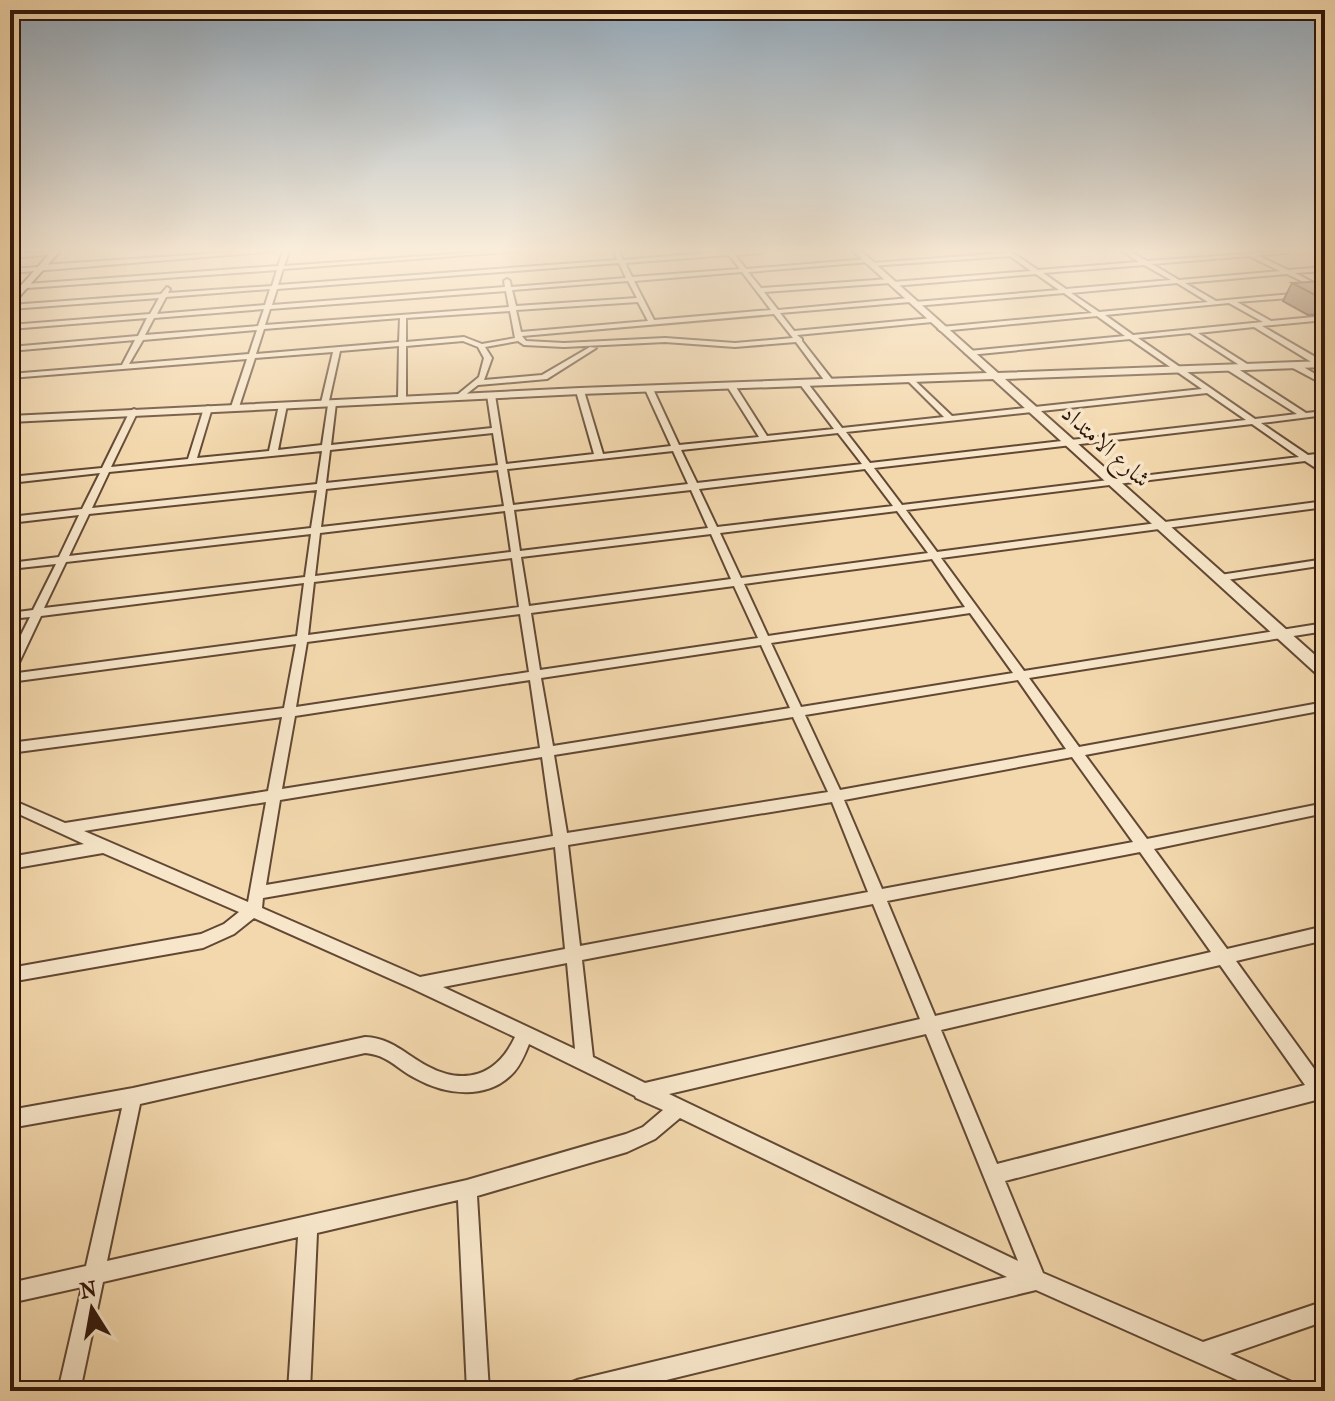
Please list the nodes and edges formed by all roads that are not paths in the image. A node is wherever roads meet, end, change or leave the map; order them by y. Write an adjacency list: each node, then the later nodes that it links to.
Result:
1 (145, 316): 19 (street)
2 (150, 316): 25 (street)
3 (267, 316): 20 (street)
4 (421, 316): 13 (street)
5 (515, 316): 22 (street)
6 (649, 316): 15 (street)
7 (704, 316): 15 (street)
8 (782, 316): 23 (street)
9 (929, 316): 17 (street, شارع الامتداد)
10 (1046, 316): 17 (street)
11 (1100, 316): 24 (street)
12 (1257, 316): 16 (street)
13 (401, 318): 20 (street); 26 (street)
14 (1325, 318): 16 (street)
15 (651, 321): 22 (street)
16 (1269, 323): 18 (street)
17 (937, 324): 23 (street); 31 (street, شارع الامتداد)
18 (1254, 324): 21 (street); 33 (street)
19 (10, 327)
20 (263, 329): 25 (street); 32 (street)
21 (1189, 330): 24 (street); 35 (street)
22 (518, 336): 27 (street); 28 (street)
23 (798, 336): 27 (street); 42 (street)
24 (1129, 337): 31 (street); 38 (street)
25 (138, 339): 30 (street); 36 (street)
26 (403, 343): 28 (street); 29 (street); 52 (street)
27 (602, 343): 43 (street)
28 (481, 346): 43 (street)
29 (337, 348): 32 (street); 53 (street)
30 (10, 349)
31 (969, 353): 39 (street, شارع الامتداد)
32 (254, 355): 36 (street); 55 (street)
33 (1323, 364): 34 (street)
34 (1294, 365): 35 (street); 45 (street)
35 (1244, 366): 37 (street)
36 (124, 367): 40 (street)
37 (1229, 367): 38 (street); 60 (street)
38 (1175, 369): 39 (street); 49 (street)
39 (994, 375): 41 (street); 57 (street, شارع الامتداد)
40 (10, 376)
41 (911, 379): 42 (street); 62 (street)
42 (830, 382): 44 (street)
43 (478, 383): 51 (street)
44 (803, 383): 46 (street); 65 (street)
45 (1325, 383)
46 (731, 386): 47 (street); 66 (street)
47 (649, 389): 48 (street); 69 (street)
48 (580, 391): 50 (street); 71 (street)
49 (1206, 391): 57 (street); 63 (street)
50 (491, 395): 51 (street); 64 (street)
51 (460, 397): 52 (street)
52 (402, 399): 53 (street)
53 (329, 403): 54 (street); 68 (street)
54 (283, 405): 55 (street); 70 (street)
55 (235, 407): 56 (street)
56 (208, 408): 58 (street); 74 (street)
57 (1033, 410): 62 (street); 67 (street, شارع الامتداد)
58 (134, 411): 61 (street); 77 (street)
59 (1325, 413): 60 (street)
60 (1304, 415): 63 (street)
61 (10, 419)
62 (951, 419): 65 (street)
63 (1252, 421): 67 (street); 73 (street)
64 (497, 430): 68 (street); 75 (street)
65 (842, 431): 66 (street); 76 (street)
66 (765, 439): 69 (street)
67 (1070, 443): 76 (street); 80 (street, شارع الامتداد)
68 (327, 447): 70 (street); 81 (street)
69 (678, 449): 71 (street); 82 (street)
70 (273, 452): 74 (street)
71 (599, 456): 75 (street)
72 (1325, 456): 73 (street)
73 (1306, 458): 78 (street); 80 (street)
74 (192, 460): 77 (street)
75 (503, 466): 81 (street); 84 (street)
76 (869, 467): 82 (street); 85 (street)
77 (107, 469): 79 (street); 86 (street)
78 (1325, 471)
79 (10, 480)
80 (1113, 482): 85 (street); 88 (street, شارع الامتداد)
81 (322, 486): 86 (street); 89 (street)
82 (696, 486): 84 (street); 90 (street)
83 (1325, 504): 88 (street)
84 (508, 507): 89 (street); 91 (street)
85 (900, 508): 90 (street); 92 (street)
86 (87, 512): 87 (street); 93 (street)
87 (10, 520)
88 (1162, 526): 92 (street); 96 (street, شارع الامتداد)
89 (316, 530): 93 (street); 97 (street)
90 (715, 530): 91 (street); 98 (street)
91 (516, 555): 97 (street); 99 (street)
92 (933, 555): 98 (street); 100 (street)
93 (63, 560): 95 (street); 101 (street)
94 (1325, 562): 96 (street)
95 (10, 566)
96 (1220, 578): 104 (street, شارع الامتداد)
97 (309, 581): 101 (street); 105 (street)
98 (737, 581): 99 (street); 106 (street)
99 (524, 609): 105 (street); 109 (street)
100 (972, 609): 106 (street); 110 (street)
101 (38, 612): 102 (street); 107 (street)
102 (10, 616)
103 (1325, 627): 104 (street)
104 (1282, 635): 108 (street, شارع الامتداد); 110 (street)
105 (302, 640): 111 (street); 114 (street)
106 (763, 641): 109 (street); 113 (street)
107 (10, 669)
108 (1325, 673)
109 (535, 675): 114 (street); 116 (street)
110 (1021, 677): 113 (street); 117 (street)
111 (10, 678)
112 (1325, 706): 117 (street)
113 (795, 711): 116 (street); 119 (street)
114 (290, 712): 115 (street); 118 (street)
115 (10, 748)
116 (546, 751): 118 (street); 123 (street)
117 (1076, 752): 119 (street); 124 (street)
118 (275, 795): 122 (street); 128 (street)
119 (836, 796): 123 (street); 127 (street)
120 (10, 804): 122 (street)
121 (1325, 808): 124 (street)
122 (64, 829): 125 (street)
123 (561, 840): 128 (street); 130 (street)
124 (1143, 846): 127 (street); 131 (street)
125 (103, 847): 126 (street); 128 (street)
126 (10, 863)
127 (877, 896): 130 (street); 134 (street)
128 (256, 901): 132 (street); 133 (street)
129 (1325, 933): 131 (street)
130 (575, 956): 133 (street); 136 (street)
131 (1224, 957): 134 (street); 138 (street)
132 (10, 975)
133 (420, 984): 135 (street)
134 (929, 1024): 137 (street); 142 (street)
135 (524, 1035): 136 (street); 139 (street)
136 (585, 1061): 137 (street)
137 (642, 1092): 140 (street)
138 (1323, 1092): 142 (street)
139 (133, 1097): 141 (street); 145 (street)
140 (677, 1109): 143 (street); 146 (street)
141 (10, 1119)
142 (992, 1175): 146 (street)
143 (467, 1189): 144 (street); 152 (street)
144 (308, 1224): 145 (street); 151 (street)
145 (95, 1273): 147 (street); 150 (street)
146 (1036, 1280): 149 (street); 153 (street)
147 (10, 1293)
148 (1325, 1311): 149 (street)
149 (1204, 1352): 154 (street)
150 (69, 1391)
151 (299, 1391)
152 (478, 1391)
153 (577, 1391)
154 (1286, 1391)

